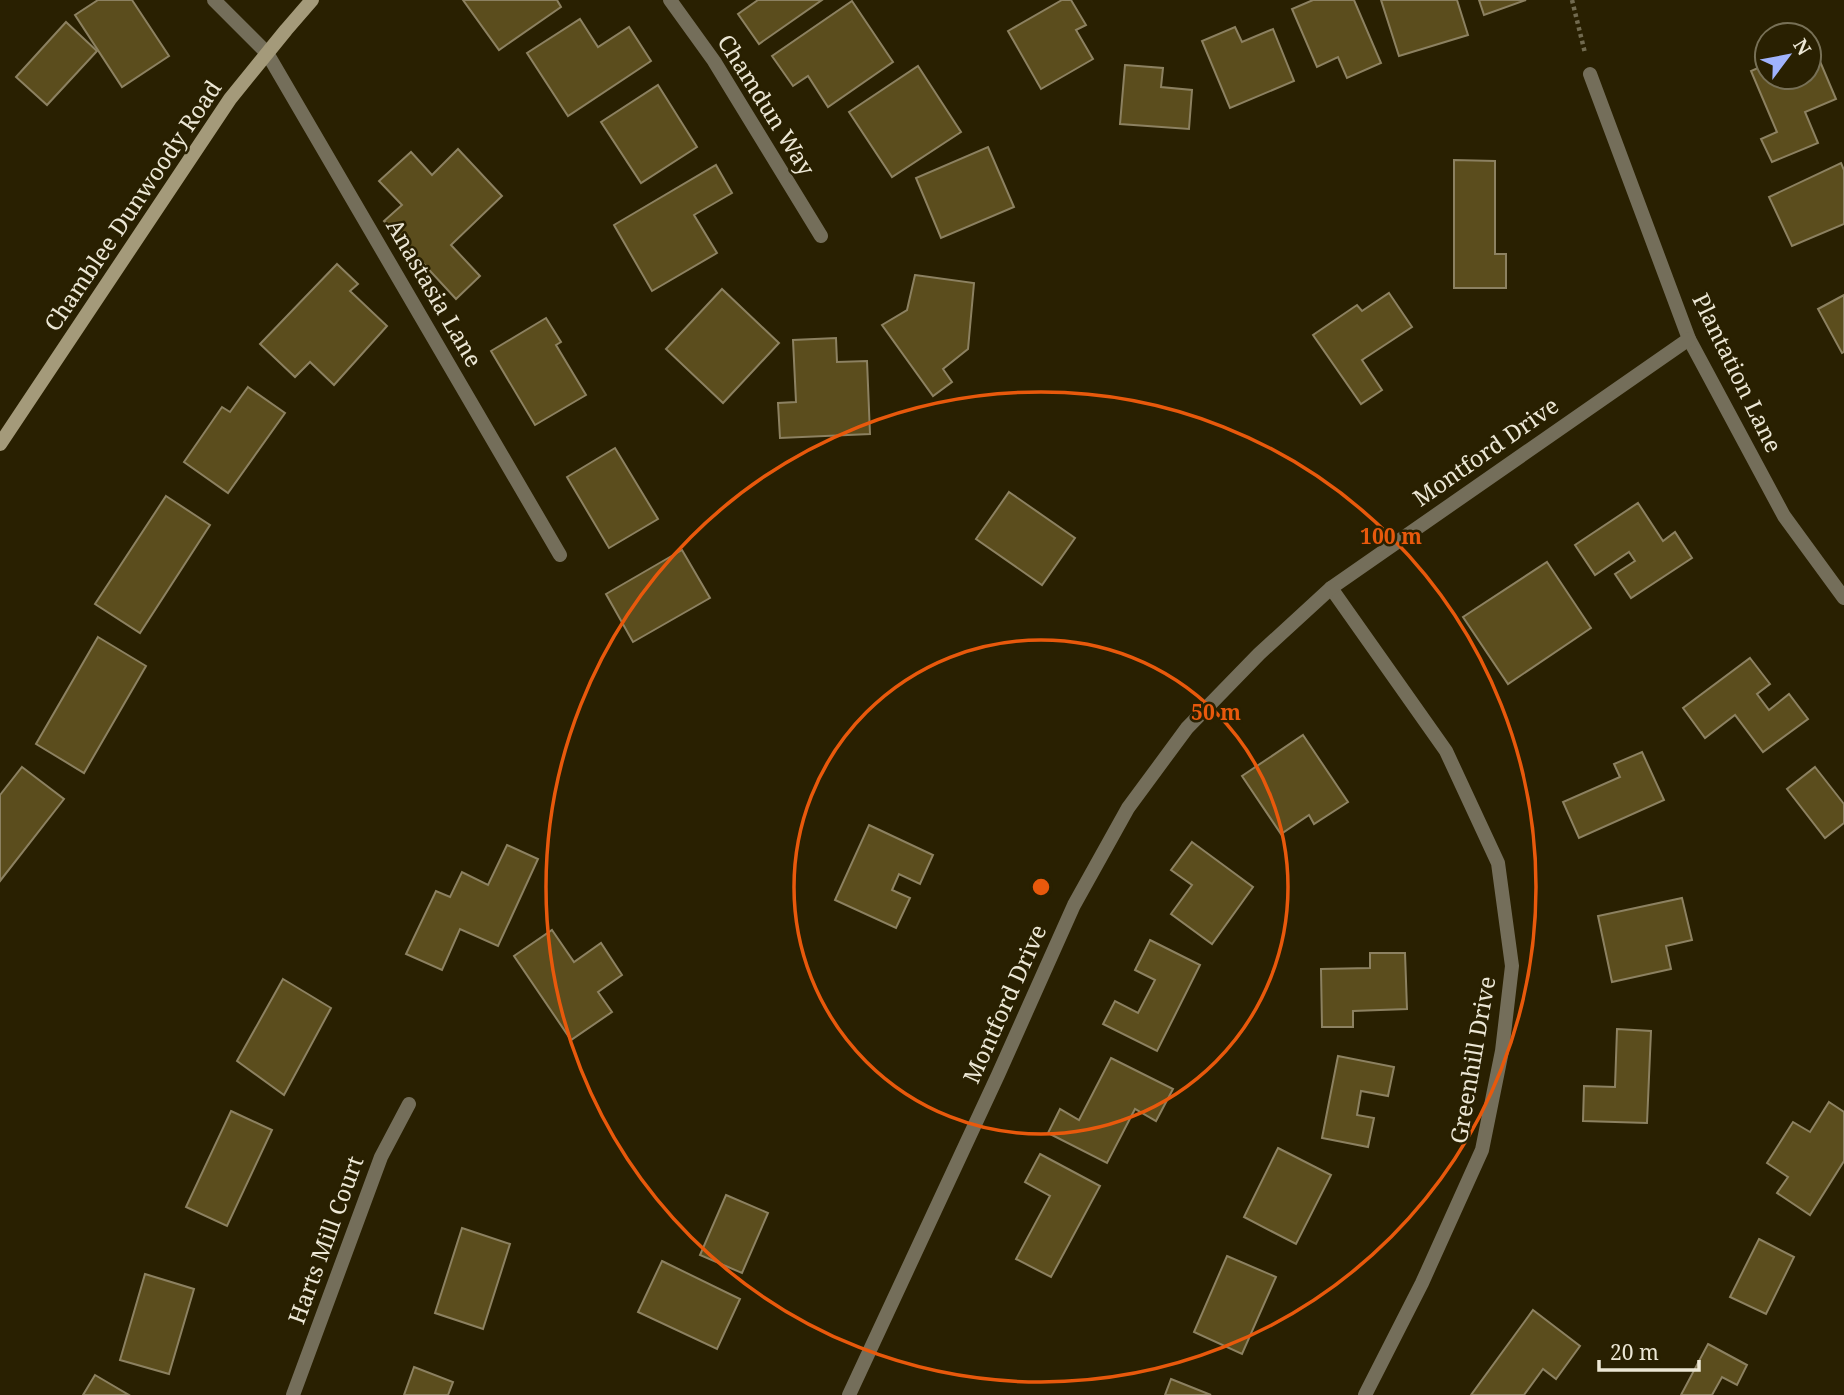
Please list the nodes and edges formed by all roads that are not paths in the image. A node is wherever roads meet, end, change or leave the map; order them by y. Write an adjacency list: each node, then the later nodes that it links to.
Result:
1 (214, 0): 4 (street, Anastasia Lane)
2 (312, 0): 4 (street, Chamblee Dunwoody Road)
3 (670, 0): 6 (street, Chamdun Way)
4 (267, 53): 8 (street, Chamblee Dunwoody Road); 9 (street, Anastasia Lane)
5 (1590, 74): 7 (street, Plantation Lane)
6 (821, 236)
7 (1689, 339): 10 (street, Montford Drive); 11 (street, Plantation Lane)
8 (0, 444)
9 (561, 555)
10 (1331, 588): 14 (street, Montford Drive); 15 (street, Greenhill Drive)
11 (1844, 598)
12 (409, 1104): 13 (street, Harts Mill Court)
13 (293, 1395)
14 (849, 1395)
15 (1365, 1395)

